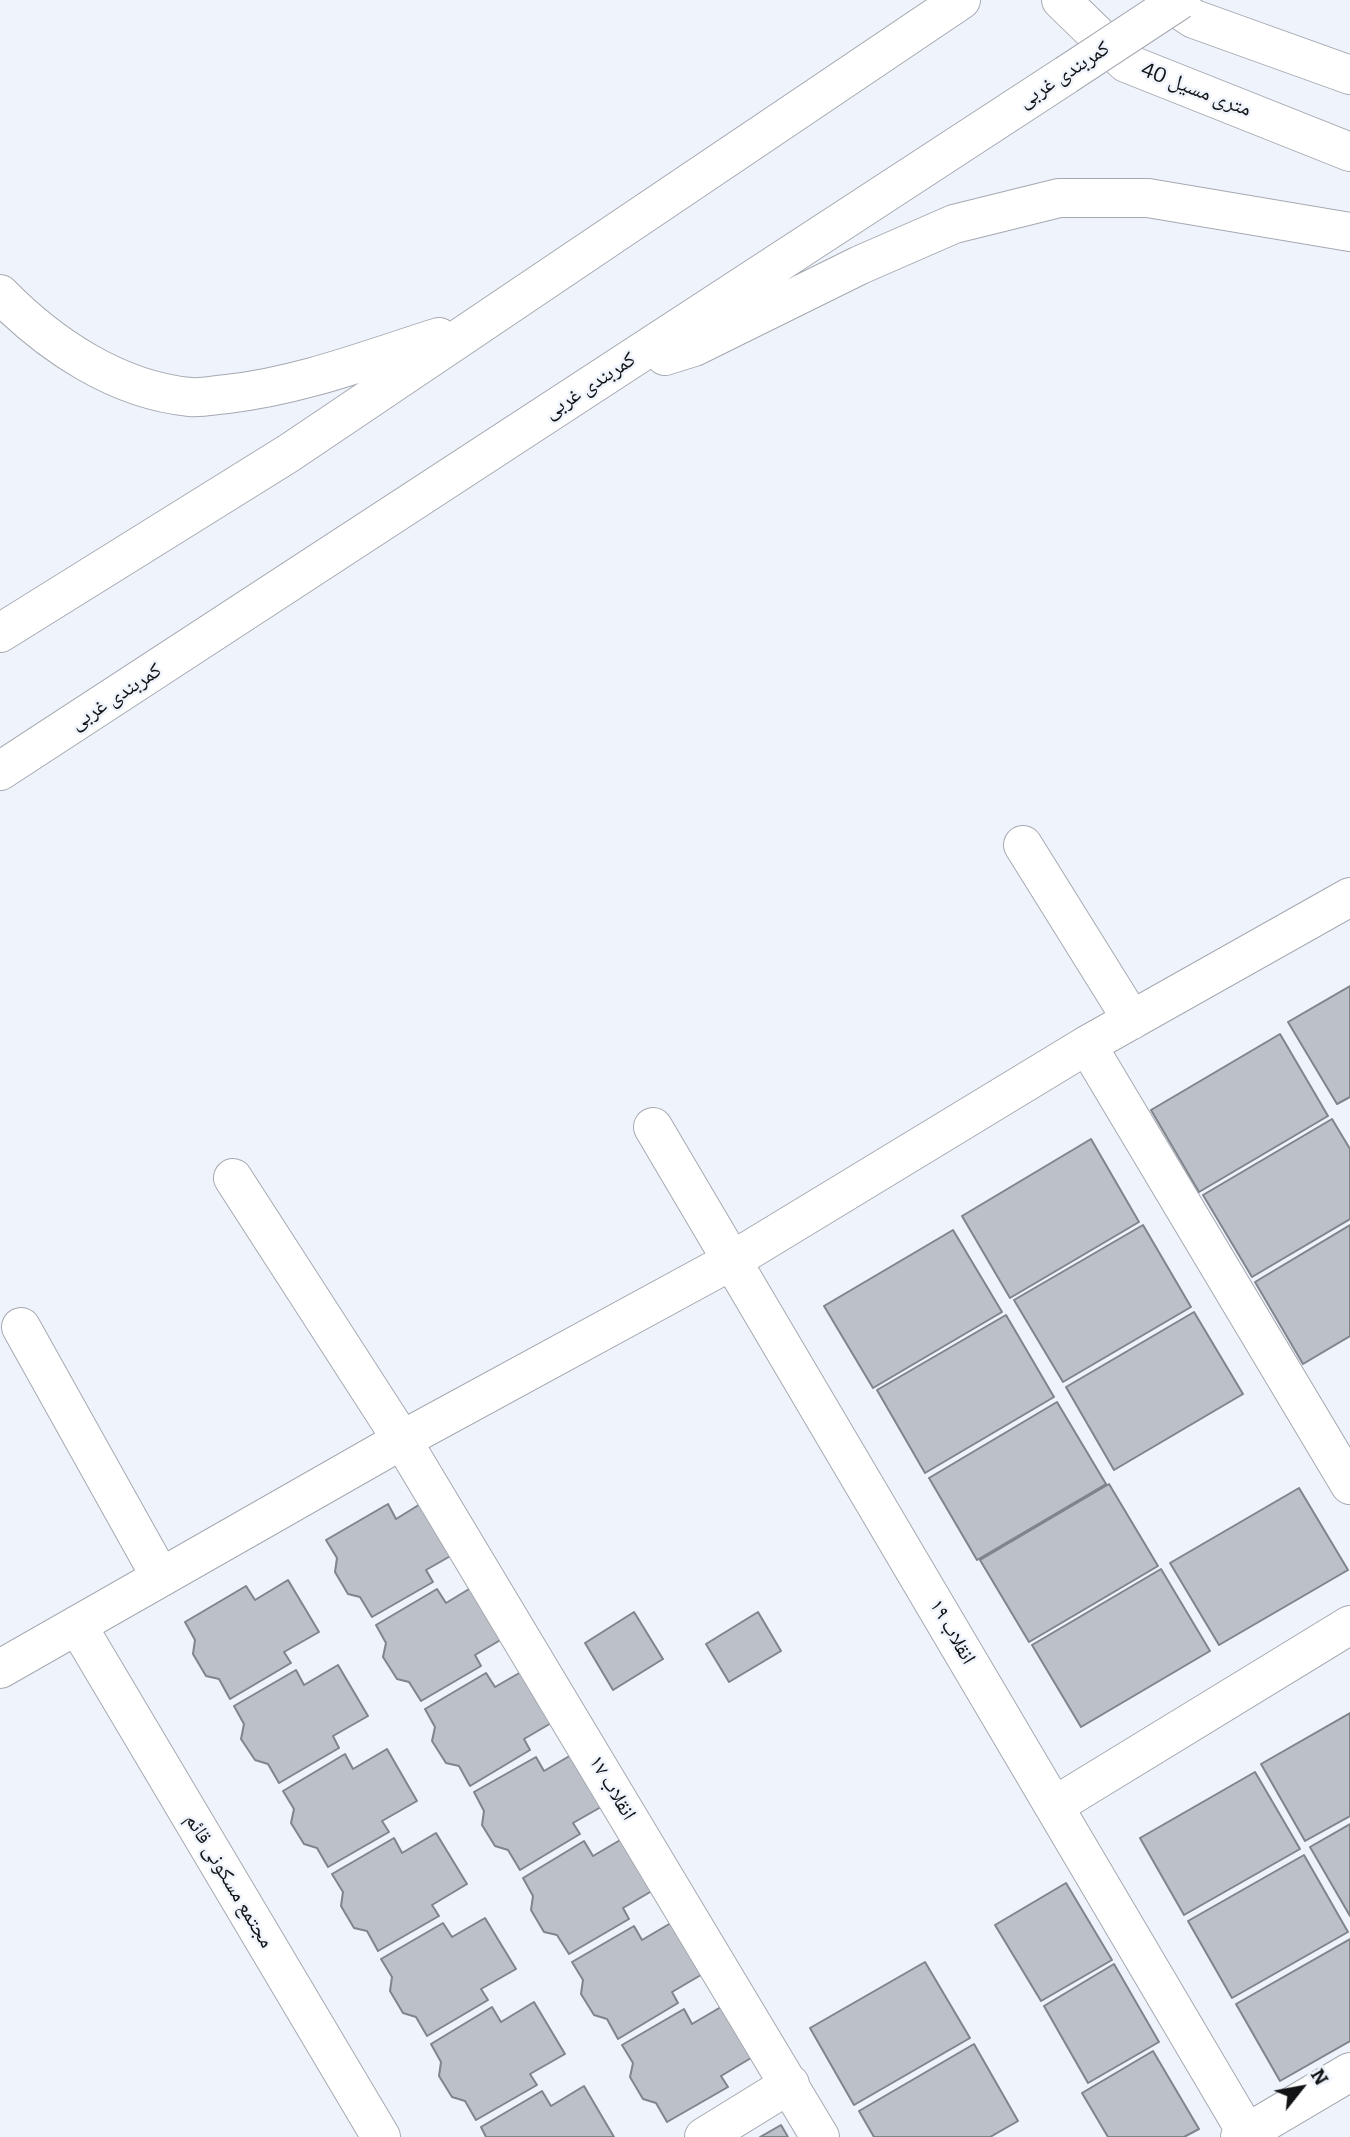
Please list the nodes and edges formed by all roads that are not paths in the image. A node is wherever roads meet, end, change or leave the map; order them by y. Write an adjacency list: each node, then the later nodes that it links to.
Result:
1 (961, 0): 9 (main road)
2 (1061, 0): 6 (main road, 40 متری مسیل)
3 (1165, 0): 5 (main road)
4 (1180, 0): 10 (main road, کمربندی غربی, bridge)
5 (1350, 75)
6 (1350, 152)
7 (1350, 232): 10 (main road)
8 (0, 295): 9 (main road)
9 (481, 323): 11 (main road)
10 (607, 375): 12 (main road, کمربندی غربی)
11 (0, 632)
12 (0, 771)
13 (1023, 845): 15 (main road)
14 (1350, 897): 15 (main road)
15 (1132, 1020): 16 (main road)
16 (1087, 1045): 19 (main road); 22 (main road)
17 (653, 1127): 19 (main road, انقلاب ۱۹)
18 (233, 1178): 21 (main road, انقلاب ۱۷)
19 (733, 1260): 21 (main road); 27 (main road, انقلاب ۱۹)
20 (22, 1327): 23 (main road)
21 (402, 1440): 23 (main road); 29 (main road, انقلاب ۱۷)
22 (1350, 1485)
23 (160, 1576): 24 (main road)
24 (77, 1625): 26 (main road); 31 (main road, مجتمع مسکونی قائم)
25 (1350, 1625): 27 (main road)
26 (0, 1669)
27 (1054, 1806): 30 (main road, انقلاب ۱۹)
28 (1350, 2072): 30 (main road)
29 (790, 2084): 32 (main road); 33 (main road, انقلاب ۱۷)
30 (1245, 2136)
31 (381, 2137)
32 (704, 2137)
33 (820, 2137)

